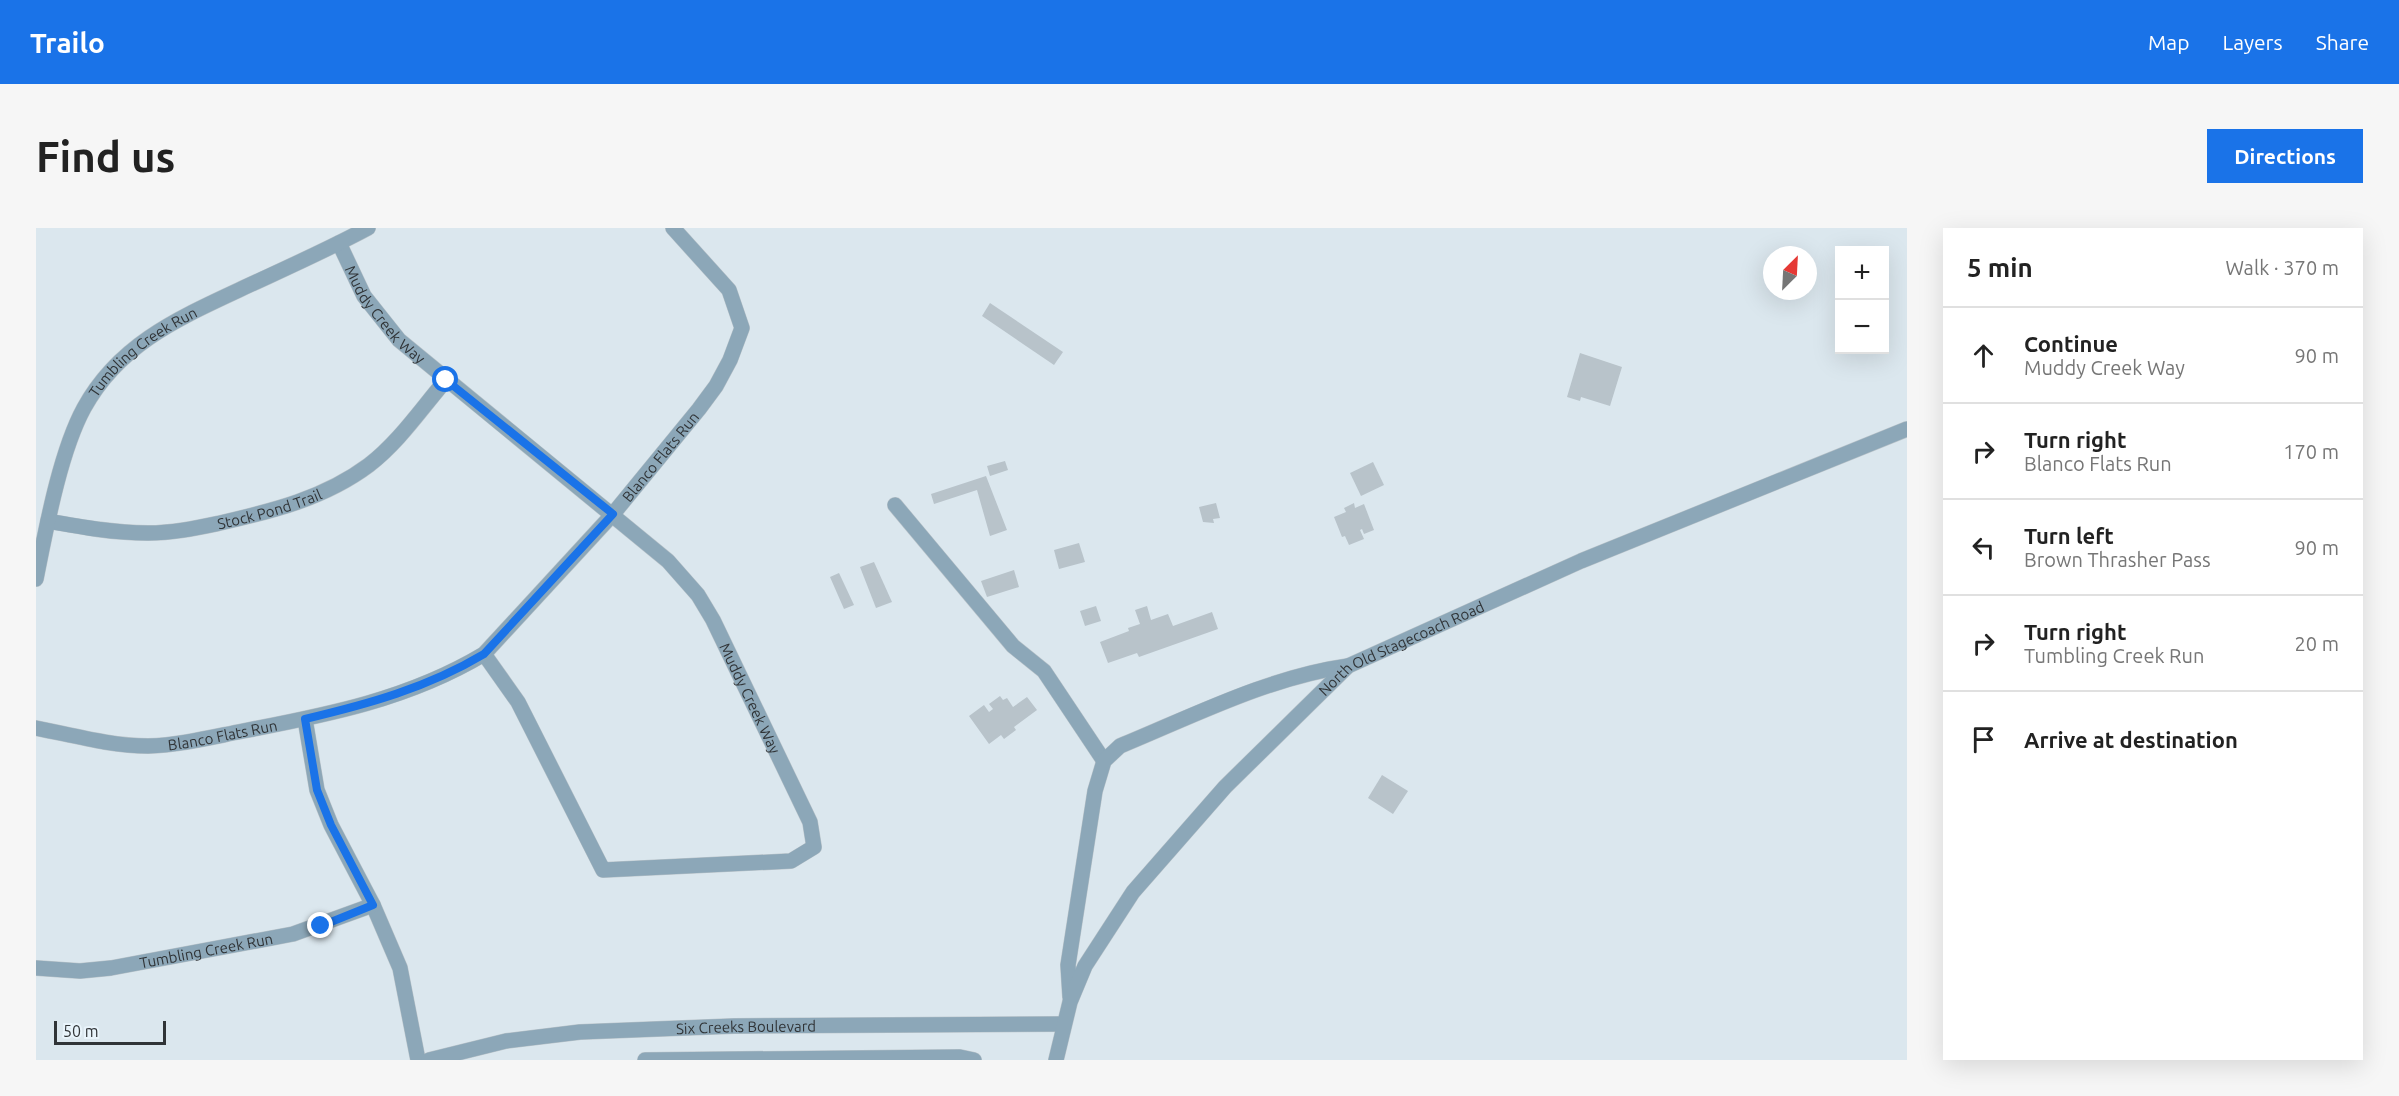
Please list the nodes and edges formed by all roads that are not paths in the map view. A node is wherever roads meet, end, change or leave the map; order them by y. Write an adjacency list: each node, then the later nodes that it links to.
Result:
1 (368, 228): 3 (street, Tumbling Creek Run)
2 (673, 228): 7 (street, Blanco Flats Run)
3 (339, 243): 4 (street, Muddy Creek Way); 8 (street, Tumbling Creek Run)
4 (446, 380): 7 (street, Muddy Creek Way); 8 (street, Stock Pond Trail)
5 (1907, 429): 11 (street, North Old Stagecoach Road)
6 (895, 505): 14 (street)
7 (613, 514): 10 (street, Blanco Flats Run); 10 (street, Muddy Creek Way)
8 (48, 521): 9 (street, Tumbling Creek Run)
9 (36, 579)
10 (484, 654): 12 (street, Blanco Flats Run)
11 (1348, 666): 14 (street); 17 (street, North Old Stagecoach Road)
12 (305, 719): 13 (street, Blanco Flats Run); 15 (street)
13 (36, 728)
14 (1104, 761): 17 (street)
15 (373, 905): 16 (street, Tumbling Creek Run); 19 (street)
16 (36, 968)
17 (1070, 1002): 18 (street, North Old Stagecoach Road)
18 (1064, 1024): 20 (street, Six Creeks Boulevard); 23 (street, North Old Stagecoach Road)
19 (418, 1060)
20 (429, 1060)
21 (645, 1060): 22 (street, Six Creeks Boulevard)
22 (974, 1060)
23 (1056, 1060)

